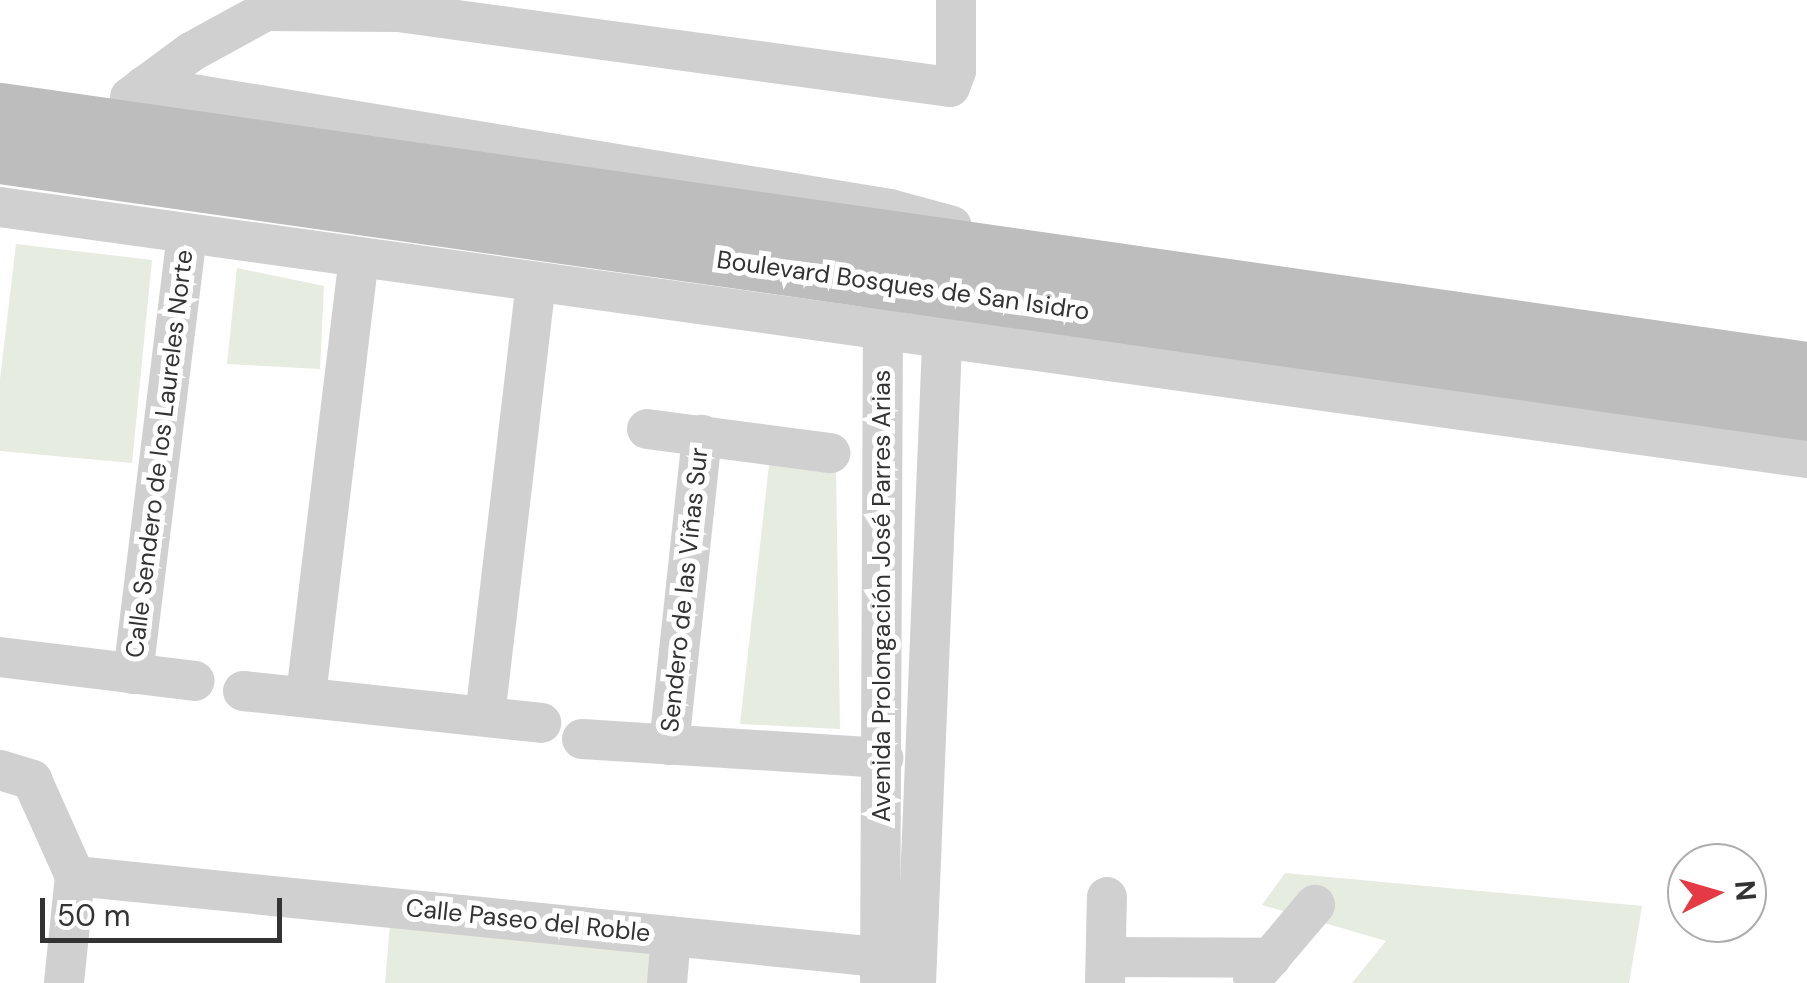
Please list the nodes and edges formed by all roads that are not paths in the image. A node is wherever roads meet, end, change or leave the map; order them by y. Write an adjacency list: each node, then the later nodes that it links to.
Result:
1 (956, 0): 2 (street)
2 (273, 6): 3 (street)
3 (144, 86): 5 (street); 9 (street, Boulevard Bosques de San Isidro)
4 (0, 110): 5 (main road, Boulevard Bosques de San Isidro)
5 (95, 124): 9 (main road, Boulevard Bosques de San Isidro)
6 (0, 198): 7 (street, Boulevard Bosques de San Isidro); 9 (main road, Boulevard Bosques de San Isidro)
7 (187, 234): 8 (street, Boulevard Bosques de San Isidro); 19 (street, Calle Sendero de los Laureles Norte)
8 (359, 258): 11 (street, Boulevard Bosques de San Isidro); 22 (street)
9 (886, 267): 10 (main road, Boulevard Bosques de San Isidro); 10 (street, Boulevard Bosques de San Isidro); 11 (street, Boulevard Bosques de San Isidro); 27 (street, Avenida Prolongación José Parres Arias)
10 (955, 272): 12 (main road, Boulevard Bosques de San Isidro); 13 (main road, Boulevard Bosques de San Isidro); 17 (street, Boulevard Bosques de San Isidro); 34 (street, Avenida Prolongación José Parres Arias)
11 (536, 284): 23 (street)
12 (1807, 369)
13 (1807, 413)
14 (647, 429): 15 (street)
15 (702, 435): 16 (street); 26 (street, Sendero de las Viñas Sur)
16 (830, 453)
17 (1807, 458)
18 (0, 657): 19 (street)
19 (133, 674): 20 (street)
20 (195, 681)
21 (243, 692): 22 (street)
22 (306, 695): 23 (street)
23 (485, 716): 24 (street)
24 (541, 723)
25 (582, 738): 26 (street)
26 (669, 745): 27 (street)
27 (883, 758): 34 (street, Avenida Prolongación José Parres Arias)
28 (0, 770): 29 (street)
29 (75, 876): 32 (street, Calle Paseo del Roble); 36 (street)
30 (1107, 898): 33 (street)
31 (1315, 904): 35 (street)
32 (672, 936): 34 (street, Calle Paseo del Roble); 37 (street, Calle Paseo del Roble)
33 (1106, 970): 35 (street)
34 (898, 971)
35 (1260, 971)
36 (64, 983)
37 (668, 983)

